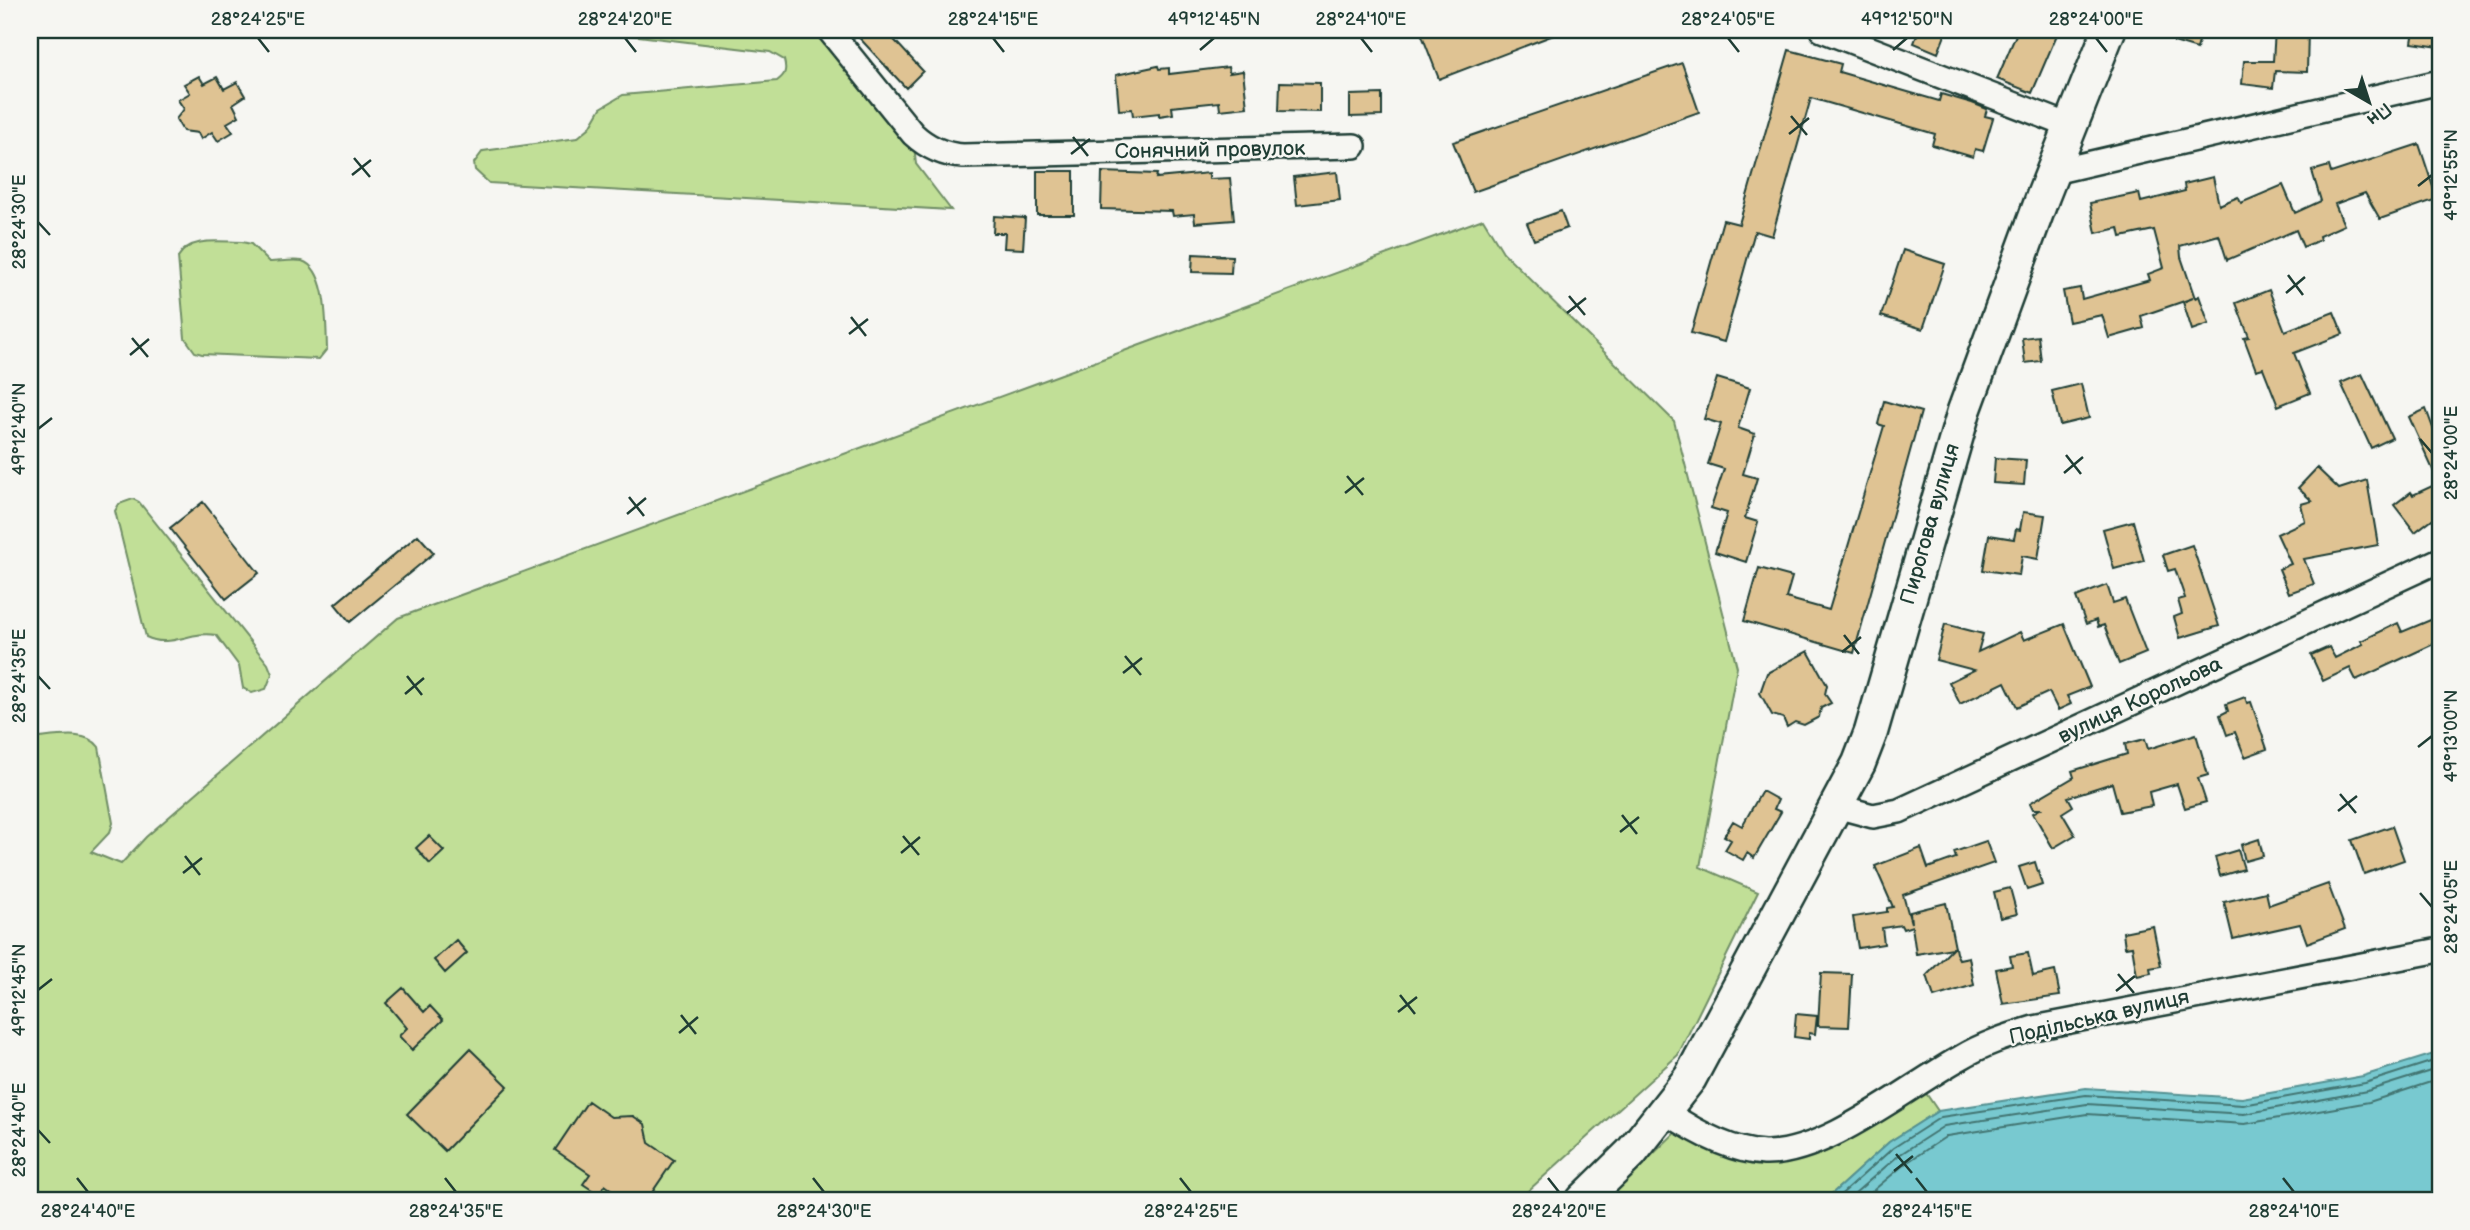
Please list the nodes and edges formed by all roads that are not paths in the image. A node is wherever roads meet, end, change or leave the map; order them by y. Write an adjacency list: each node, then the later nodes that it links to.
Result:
1 (829, 30): 6 (street, Сонячний провулок)
2 (1822, 30): 5 (street)
3 (2109, 30): 5 (street, Пирогова вулиця)
4 (2440, 82): 7 (street)
5 (2070, 127): 7 (street, Пирогова вулиця)
6 (1354, 146)
7 (2053, 172): 9 (street, Пирогова вулиця)
8 (2440, 560): 9 (street, вулиця Корольова)
9 (1836, 806): 11 (street, Пирогова вулиця)
10 (2440, 950): 11 (street, Подільська вулиця)
11 (1666, 1112): 12 (street, Пирогова вулиця)
12 (1583, 1200)

